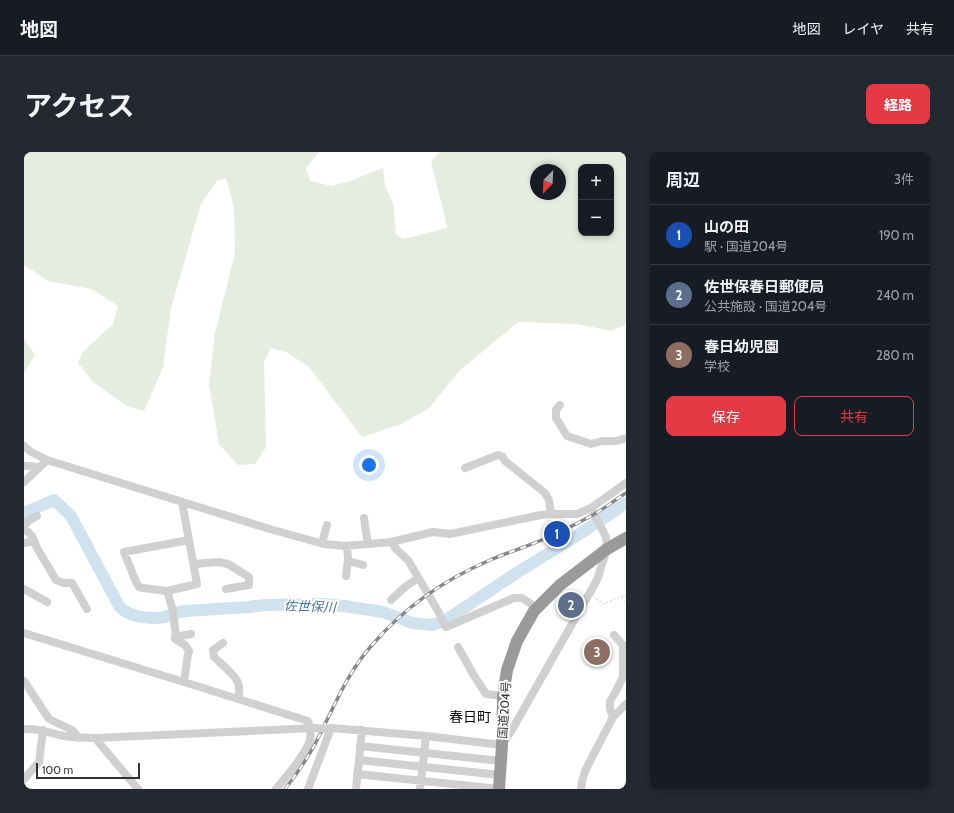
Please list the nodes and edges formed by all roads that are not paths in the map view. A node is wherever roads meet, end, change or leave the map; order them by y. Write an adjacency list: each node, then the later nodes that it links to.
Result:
1 (560, 405): 2 (street)
2 (626, 438)
3 (24, 446): 4 (street)
4 (47, 460): 6 (street); 10 (street)
5 (25, 466): 6 (street)
6 (39, 468): 8 (street)
7 (468, 469): 12 (street)
8 (24, 482)
9 (626, 483): 11 (street)
10 (182, 502): 18 (street); 22 (street)
11 (591, 508): 12 (street); 23 (street)
12 (551, 514): 20 (street)
13 (37, 516): 16 (street)
14 (363, 521): 24 (street)
15 (326, 525): 22 (street)
16 (24, 527): 19 (street)
17 (626, 538): 23 (highway, 国道204号)
18 (189, 540): 27 (street); 33 (street)
19 (34, 541): 21 (street); 37 (street)
20 (391, 542): 24 (street); 30 (street)
21 (24, 543)
22 (322, 543): 25 (street)
23 (606, 543): 36 (highway, 国道204号); 58 (street)
24 (368, 544): 25 (street)
25 (347, 546): 26 (street)
26 (348, 560): 28 (street); 29 (street)
27 (194, 564): 32 (street); 33 (street)
28 (363, 565)
29 (346, 576)
30 (418, 578): 34 (street); 36 (street)
31 (24, 589): 35 (street)
32 (226, 589)
33 (167, 591): 41 (street)
34 (392, 600)
35 (47, 602)
36 (537, 608): 46 (highway, 国道204号)
37 (87, 609)
38 (24, 633): 45 (street)
39 (191, 634): 41 (street)
40 (614, 635): 49 (street)
41 (176, 637): 45 (street)
42 (223, 643): 47 (street)
43 (458, 647): 46 (street)
44 (24, 681): 56 (street)
45 (184, 682): 47 (street)
46 (503, 696): 58 (highway, 国道204号)
47 (239, 699): 50 (street)
48 (626, 704): 49 (street)
49 (613, 717): 74 (street)
50 (313, 728): 51 (street, bridge); 57 (street); 70 (street)
51 (329, 728): 54 (street); 71 (street)
52 (24, 729): 53 (street)
53 (43, 730): 56 (street); 66 (street)
54 (362, 730): 55 (street); 59 (street)
55 (426, 736): 58 (street); 60 (street)
56 (79, 738): 57 (street)
57 (95, 738): 69 (street)
58 (502, 745): 62 (highway, 国道204号)
59 (360, 746): 60 (street); 61 (street)
60 (424, 753): 62 (street); 63 (street)
61 (359, 760): 63 (street); 64 (street)
62 (501, 761): 65 (highway, 国道204号)
63 (423, 767): 65 (street); 67 (street)
64 (357, 774): 67 (street); 68 (street)
65 (500, 775): 73 (highway, 国道204号)
66 (24, 779)
67 (421, 785): 73 (street)
68 (356, 788): 72 (street)
69 (138, 789)
70 (276, 789)
71 (308, 789)
72 (365, 789)
73 (499, 789)
74 (581, 789)

